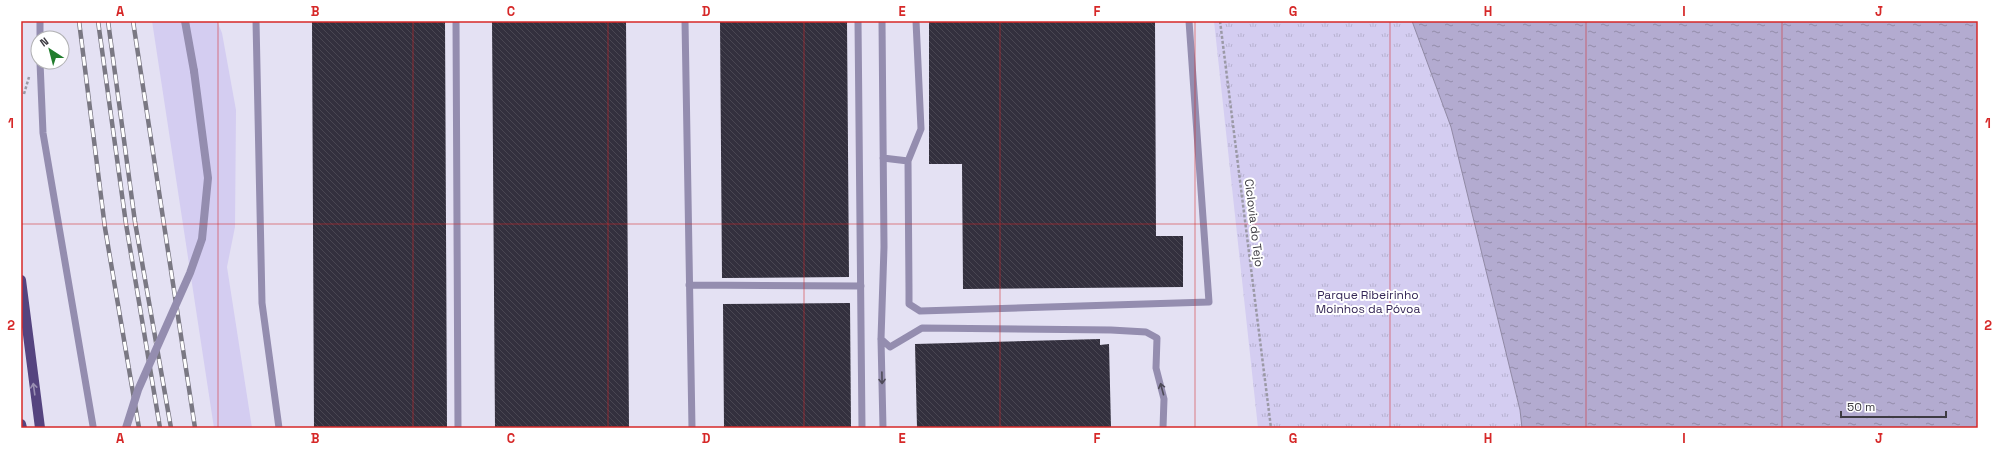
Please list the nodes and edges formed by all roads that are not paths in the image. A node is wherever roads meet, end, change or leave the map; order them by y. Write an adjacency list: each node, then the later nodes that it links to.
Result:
1 (185, 21): 20 (street, bridge)
2 (256, 21): 21 (lane)
3 (456, 21): 22 (lane)
4 (685, 21): 13 (lane)
5 (858, 21): 14 (lane)
6 (882, 21): 10 (lane)
7 (916, 21): 11 (lane)
8 (1189, 21): 11 (lane)
9 (40, 70): 17 (lane)
10 (884, 158): 11 (lane); 15 (lane)
11 (908, 161)
12 (21, 280): 19 (main road, one-way to 12)
13 (689, 285): 14 (lane); 23 (lane)
14 (861, 286): 24 (lane)
15 (882, 339): 25 (lane, one-way to 25); 26 (lane, one-way to 15)
16 (21, 424): 18 (main road)
17 (93, 426)
18 (22, 428)
19 (40, 428)
20 (126, 428)
21 (279, 428)
22 (458, 428)
23 (692, 428)
24 (862, 428)
25 (882, 428)
26 (1163, 428)

